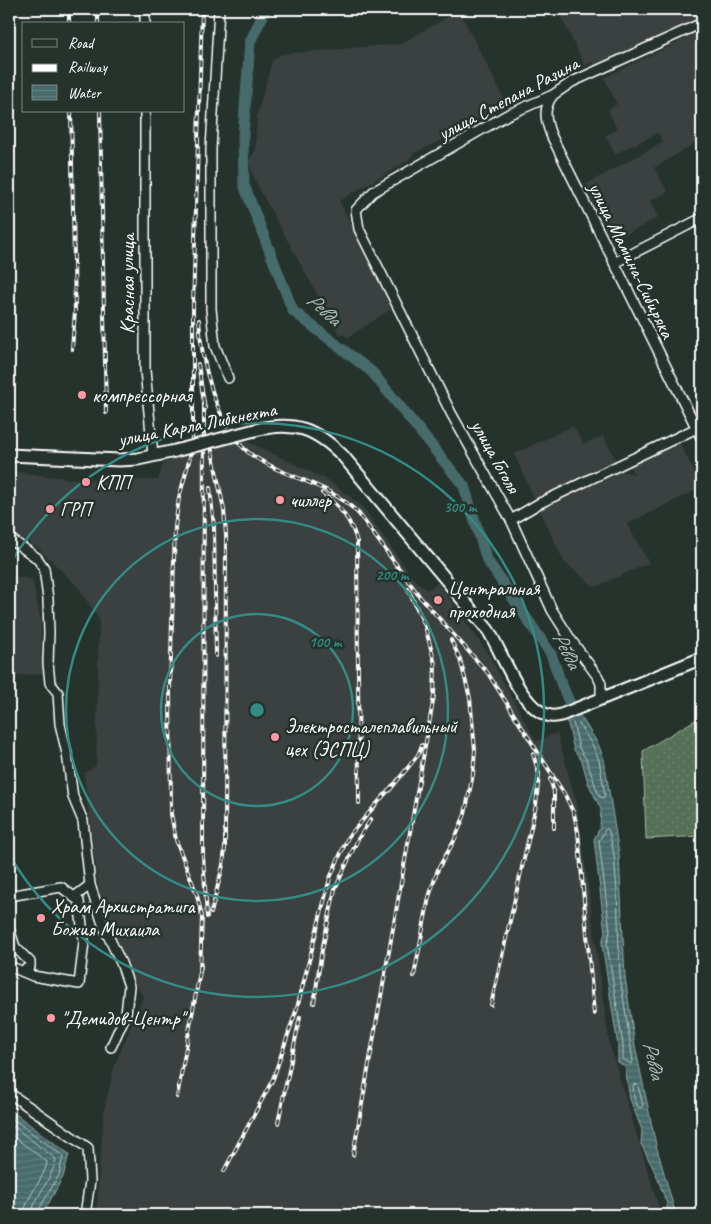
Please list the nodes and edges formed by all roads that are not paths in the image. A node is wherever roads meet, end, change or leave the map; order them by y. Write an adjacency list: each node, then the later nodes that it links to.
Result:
1 (145, 9): 3 (street)
2 (219, 9): 10 (street)
3 (145, 22)
4 (702, 24): 5 (street, улица Степана Разина)
5 (553, 95): 8 (street, улица Степана Разина); 9 (street, улица Мамина-Сибиряка)
6 (145, 112): 14 (street, Красная улица)
7 (702, 218): 9 (street)
8 (359, 229): 15 (street, улица Гоголя)
9 (614, 263): 11 (street, улица Мамина-Сибиряка)
10 (228, 378)
11 (700, 427): 12 (street, улица Мамина-Сибиряка); 15 (street)
12 (702, 439)
13 (9, 455): 14 (main road, улица Карла Либкнехта)
14 (153, 455): 18 (main road, улица Карла Либкнехта, bridge)
15 (511, 520): 18 (street, улица Гоголя)
16 (9, 538): 19 (street)
17 (702, 658): 18 (main road)
18 (597, 701)
19 (90, 885): 21 (street); 25 (street)
20 (9, 896): 21 (street)
21 (74, 897): 24 (street)
22 (9, 928): 24 (street)
23 (9, 966): 24 (street)
24 (22, 971)
25 (111, 1047)
26 (9, 1094): 27 (street)
27 (85, 1215)

